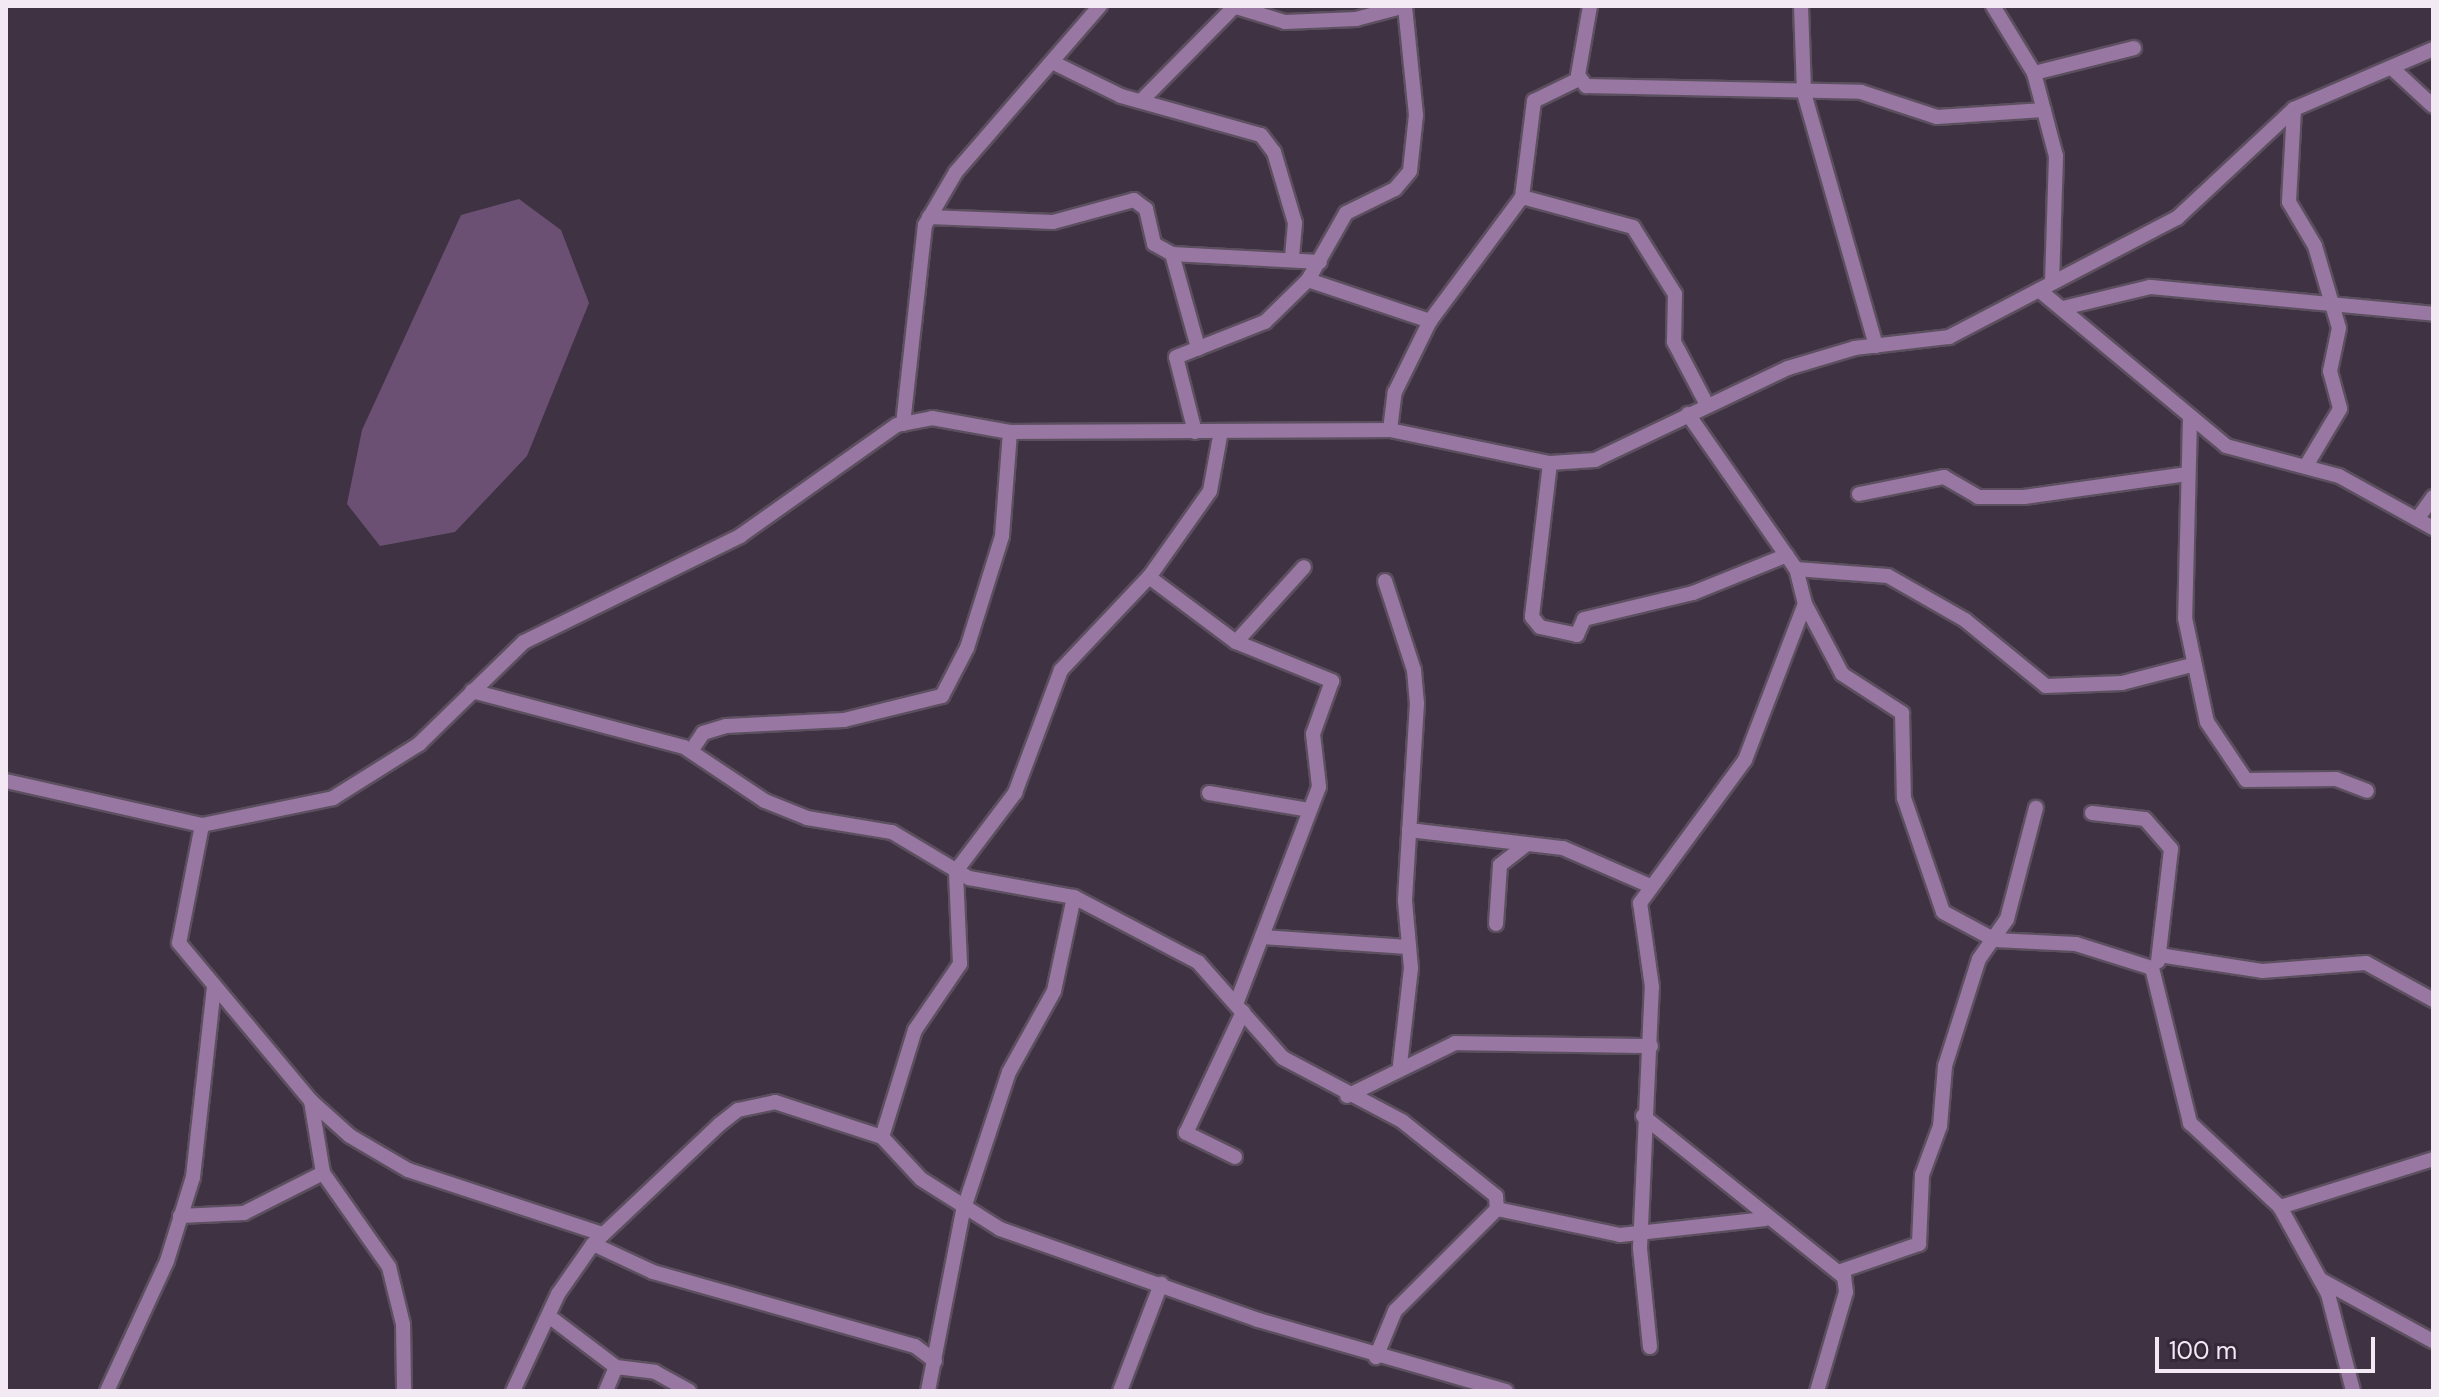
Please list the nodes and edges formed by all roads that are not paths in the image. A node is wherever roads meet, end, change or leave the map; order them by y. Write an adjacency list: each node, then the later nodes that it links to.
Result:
1 (1100, 6): 9 (street)
2 (1405, 6): 6 (street); 22 (street)
3 (1591, 6): 12 (street)
4 (1801, 6): 13 (street)
5 (1993, 6): 11 (street)
6 (1234, 7): 14 (street)
7 (2134, 48): 11 (street)
8 (2433, 49): 10 (street)
9 (1052, 62): 14 (street); 19 (street)
10 (2393, 69): 15 (street); 16 (street)
11 (2034, 73): 17 (street)
12 (1579, 79): 13 (street); 18 (street)
13 (1804, 93): 17 (street); 30 (street)
14 (1142, 100): 21 (street)
15 (2433, 106)
16 (2294, 109): 24 (street); 26 (street)
17 (2044, 110): 24 (street)
18 (1522, 197): 29 (street); 32 (street)
19 (929, 217): 20 (street); 35 (street)
20 (1172, 254): 21 (street); 31 (street)
21 (1292, 257): 22 (street)
22 (1320, 262): 23 (street)
23 (1308, 280): 29 (street); 31 (street)
24 (2052, 280): 25 (street)
25 (2039, 290): 27 (street); 30 (street)
26 (2333, 303): 27 (street); 28 (street); 41 (street)
27 (2063, 308): 34 (street)
28 (2433, 314)
29 (1430, 321): 36 (street)
30 (1876, 346): 32 (street)
31 (1198, 348): 39 (street)
32 (1706, 403): 33 (street)
33 (1688, 414): 40 (street); 47 (street)
34 (2190, 419): 41 (street); 42 (street)
35 (903, 424): 38 (street); 55 (street)
36 (1390, 430): 37 (street); 40 (street)
37 (1221, 431): 39 (street); 50 (street)
38 (1010, 432): 39 (street); 56 (street)
39 (1195, 432)
40 (1550, 463): 47 (street)
41 (2306, 466): 45 (street)
42 (2187, 474): 43 (street); 54 (street)
43 (1859, 494)
44 (2433, 497): 45 (street)
45 (2418, 518): 46 (street)
46 (2433, 528)
47 (1787, 555): 49 (street)
48 (1304, 567): 53 (street)
49 (1796, 569): 52 (street); 54 (street)
50 (1149, 577): 53 (street); 66 (street)
51 (1385, 581): 64 (street)
52 (1805, 604): 67 (street); 71 (street)
53 (1236, 642): 61 (street)
54 (2192, 665): 58 (street)
55 (472, 691): 56 (street); 63 (street)
56 (691, 751): 66 (street)
57 (6, 781): 63 (street)
58 (2367, 791)
59 (1209, 793): 61 (street)
60 (2036, 808): 71 (street)
61 (1309, 810): 70 (street)
62 (2092, 813): 73 (street)
63 (202, 825): 75 (street)
64 (1409, 830): 65 (street); 72 (street)
65 (1527, 845): 67 (street); 69 (street)
66 (956, 871): 68 (street); 83 (street)
67 (1648, 885): 78 (street)
68 (1074, 897): 77 (street); 89 (street)
69 (1496, 924)
70 (1262, 937): 72 (street); 77 (street)
71 (1995, 940): 74 (street); 94 (street)
72 (1408, 947): 79 (street)
73 (2159, 955): 74 (street); 76 (street)
74 (2154, 972): 87 (street)
75 (214, 986): 81 (street); 90 (street)
76 (2433, 1000)
77 (1240, 1007): 80 (street); 84 (street)
78 (1651, 1046): 79 (street); 82 (street)
79 (1400, 1064): 80 (street)
80 (1347, 1096): 88 (street)
81 (311, 1101): 86 (street); 93 (street)
82 (1643, 1116): 91 (street); 92 (street)
83 (882, 1137): 89 (street); 93 (street)
84 (1235, 1157)
85 (2433, 1159): 87 (street)
86 (323, 1173): 90 (street); 104 (street)
87 (2280, 1207): 95 (street)
88 (1497, 1209): 92 (street); 100 (street)
89 (963, 1211): 96 (street); 101 (street)
90 (180, 1216): 103 (street)
91 (1765, 1219): 92 (street); 94 (street)
92 (1641, 1235): 99 (street)
93 (598, 1239): 97 (street); 101 (street)
94 (1838, 1272): 111 (street)
95 (2321, 1280): 98 (street); 112 (street)
96 (1161, 1284): 100 (street); 109 (street)
97 (550, 1317): 102 (street); 105 (street)
98 (2433, 1341)
99 (1650, 1347)
100 (1376, 1357): 110 (street)
101 (935, 1361): 108 (street)
102 (616, 1367): 106 (street); 107 (street)
103 (107, 1391)
104 (404, 1391)
105 (513, 1391)
106 (606, 1391)
107 (689, 1391)
108 (928, 1391)
109 (1120, 1391)
110 (1506, 1391)
111 (1817, 1391)
112 (2353, 1391)

